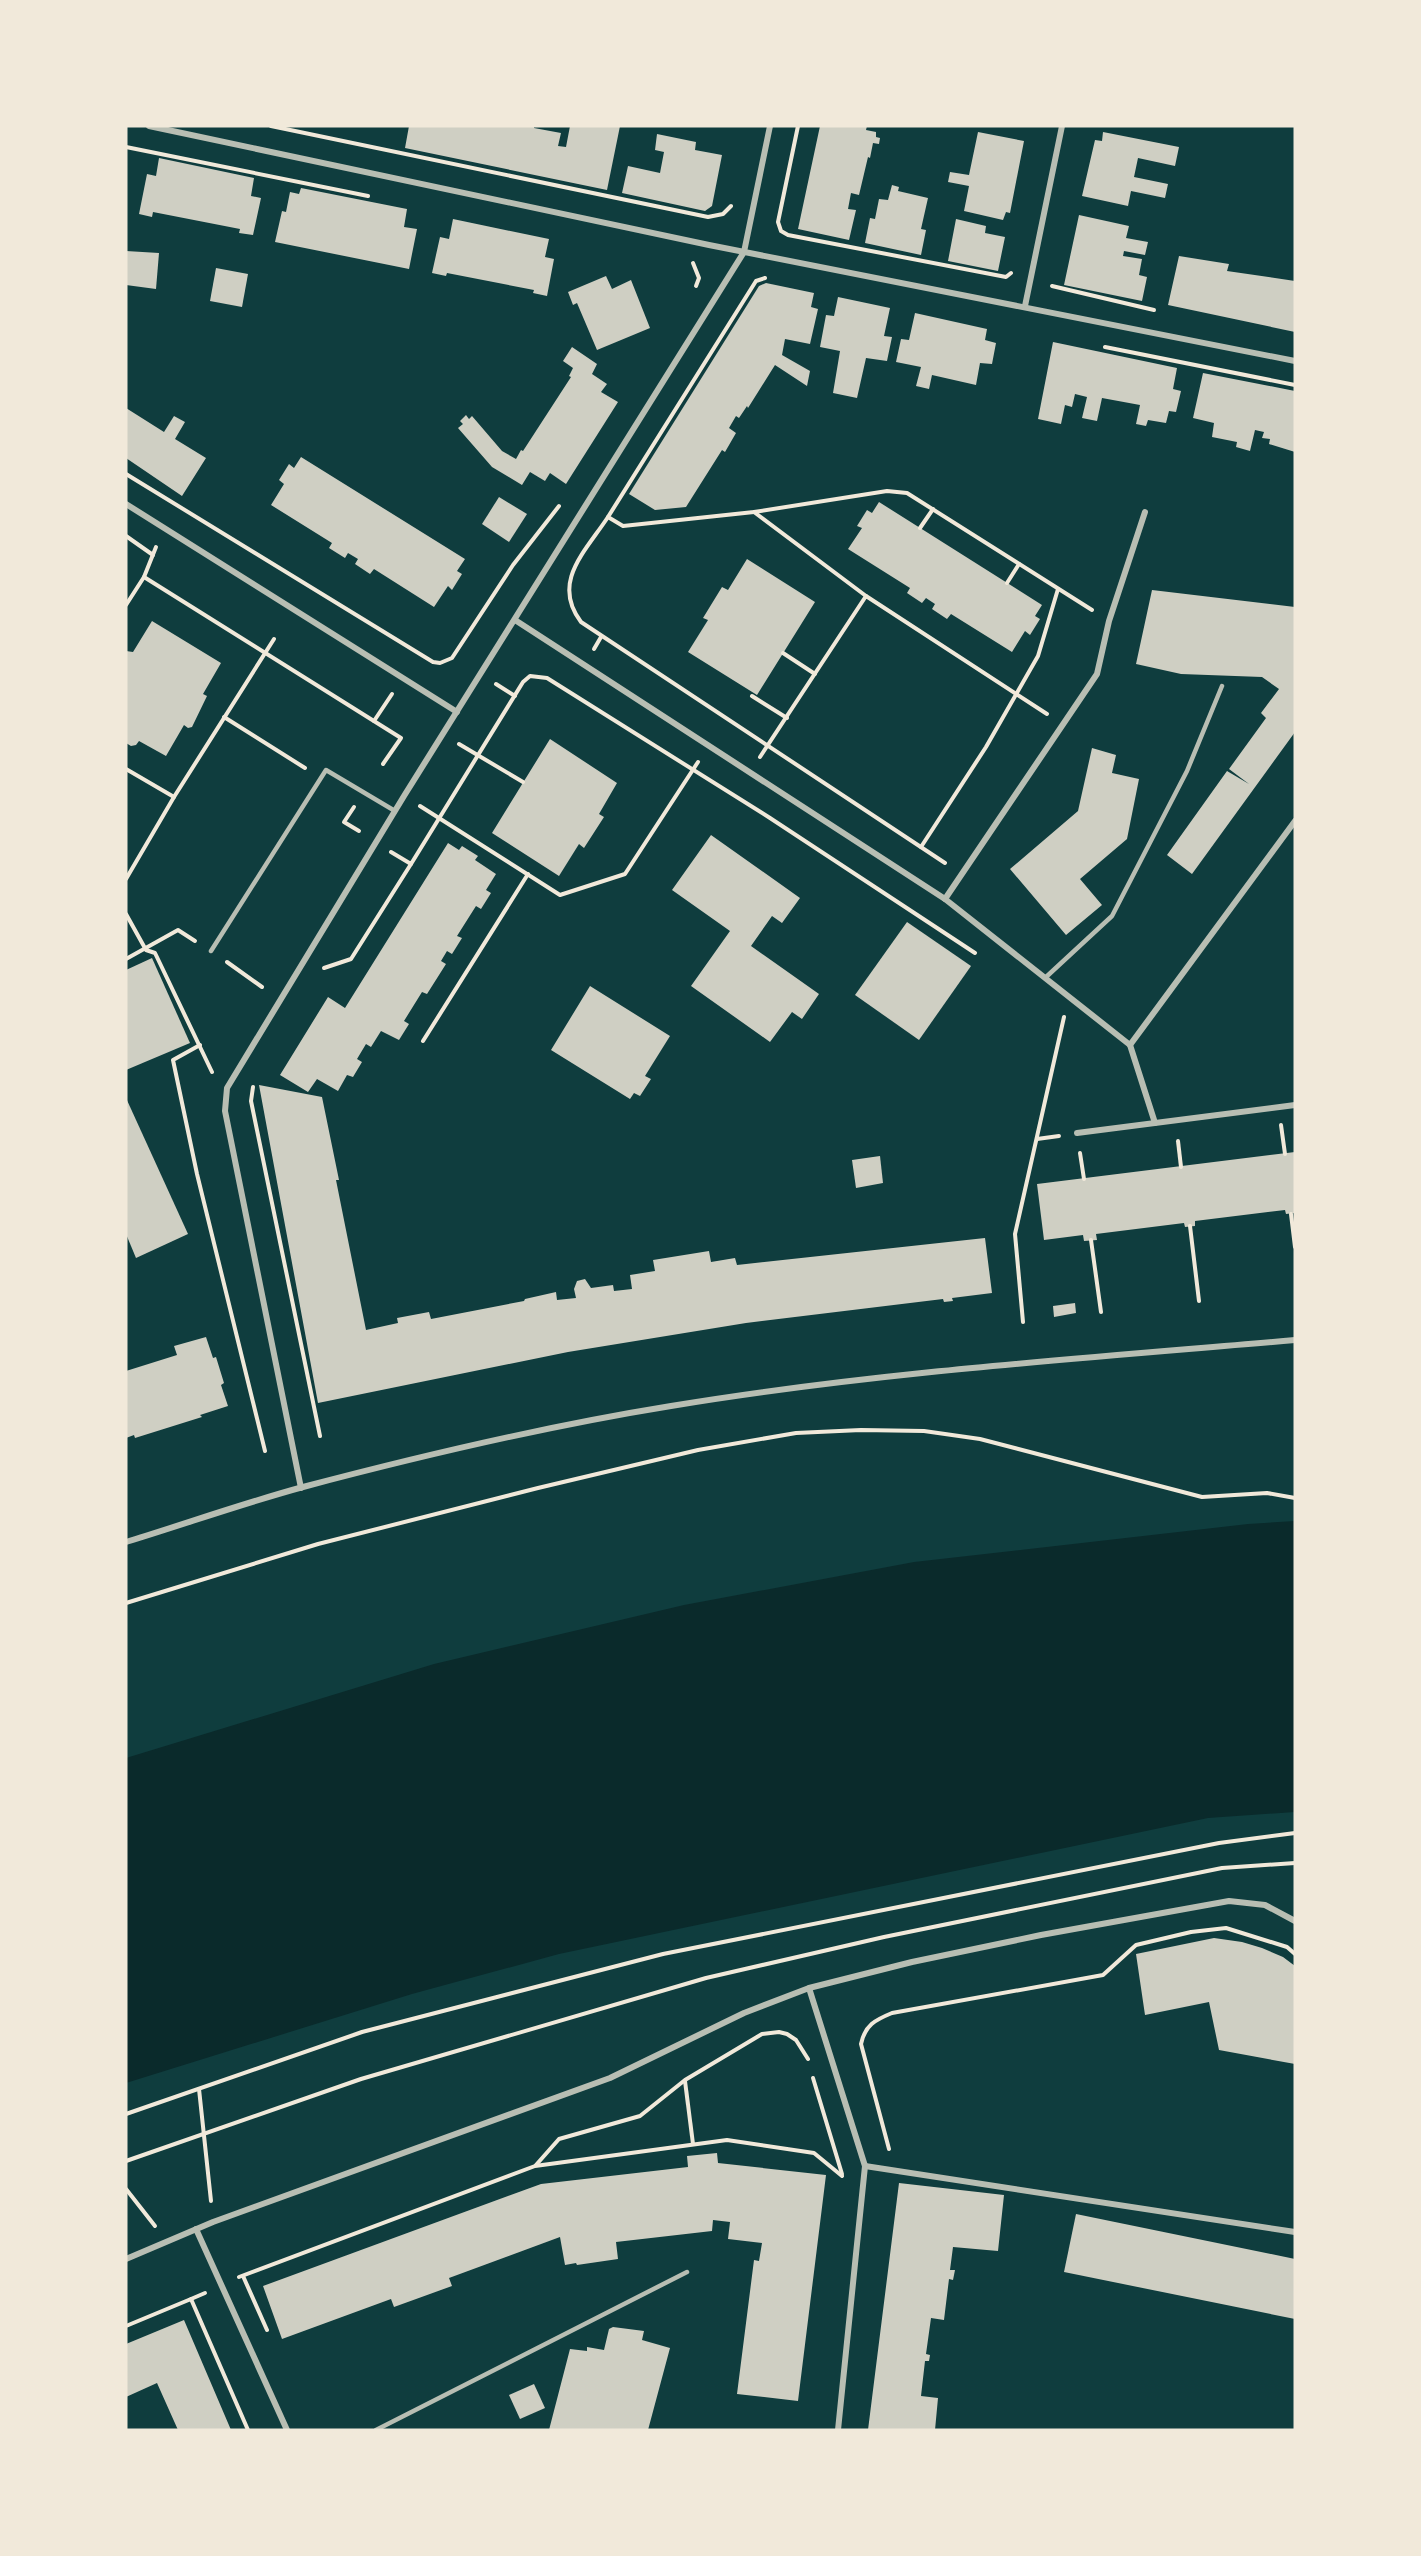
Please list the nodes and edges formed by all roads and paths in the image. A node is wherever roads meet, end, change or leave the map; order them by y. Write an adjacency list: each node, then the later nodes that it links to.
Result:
1 (149, 126): 9 (street)
2 (271, 126): 8 (path)
3 (770, 126): 9 (street)
4 (798, 126): 11 (path)
5 (1062, 126): 14 (street)
6 (126, 147): 7 (path)
7 (379, 198)
8 (723, 214)
9 (744, 252): 14 (street); 35 (street)
10 (682, 260): 13 (path)
11 (1012, 271)
12 (768, 278): 24 (path)
13 (692, 293)
14 (1025, 306): 16 (street)
15 (1096, 345): 17 (path)
16 (1295, 361)
17 (1295, 385)
18 (126, 474): 40 (path)
19 (126, 504): 25 (street)
20 (559, 505): 40 (path)
21 (933, 509): 22 (path); 26 (path); 29 (path)
22 (754, 512): 24 (path); 33 (path)
23 (1145, 512): 36 (street)
24 (608, 517): 54 (path)
25 (164, 528): 28 (path); 47 (street)
26 (921, 528)
27 (126, 536): 28 (path)
28 (153, 555): 30 (path)
29 (1019, 564): 31 (path); 32 (path)
30 (144, 577): 34 (path); 38 (path)
31 (1007, 583)
32 (1058, 589): 36 (path); 44 (path)
33 (866, 596): 42 (path); 44 (path)
34 (126, 605)
35 (515, 620): 47 (street); 53 (street)
36 (1109, 621): 51 (street)
37 (274, 639): 38 (path)
38 (265, 652): 48 (path); 50 (path)
39 (783, 653): 42 (path)
40 (418, 654): 41 (path)
41 (414, 660)
42 (815, 674): 49 (path)
43 (1222, 686): 82 (lane)
44 (1015, 693): 51 (path); 69 (path)
45 (392, 694): 50 (path)
46 (752, 696): 49 (path)
47 (457, 712): 52 (street)
48 (224, 717): 60 (path); 63 (path)
49 (787, 718): 54 (path)
50 (374, 721): 56 (path)
51 (1063, 724): 73 (street)
52 (443, 734): 55 (path); 62 (street)
53 (709, 746): 58 (path); 59 (street)
54 (768, 746): 59 (path); 69 (path)
55 (478, 756): 58 (path); 61 (path); 66 (path)
56 (383, 764)
57 (126, 769): 63 (path)
58 (693, 770): 72 (path); 79 (path)
59 (750, 773): 75 (street)
60 (322, 778): 65 (lane); 78 (lane)
61 (523, 782)
62 (404, 796): 65 (street); 66 (path)
63 (174, 797): 74 (path)
64 (356, 804): 68 (path)
65 (395, 811): 89 (street)
66 (440, 818): 71 (path); 72 (path)
67 (1295, 821): 87 (street)
68 (362, 833)
69 (921, 847): 73 (path)
70 (388, 850): 71 (path)
71 (411, 864): 81 (path)
72 (528, 874): 85 (path)
73 (961, 876): 75 (street)
74 (126, 879)
75 (945, 898): 82 (street)
76 (126, 914): 77 (path)
77 (146, 950): 78 (path); 80 (path); 86 (path)
78 (211, 951): 83 (path)
79 (975, 953)
80 (126, 959)
81 (322, 969)
82 (1045, 978): 84 (street)
83 (262, 987)
84 (1069, 998): 87 (street); 104 (path)
85 (423, 1041)
86 (200, 1045): 89 (path); 107 (path)
87 (1130, 1045): 93 (street)
88 (254, 1084): 106 (path)
89 (227, 1088): 108 (street)
90 (1295, 1105): 91 (street)
91 (1278, 1107): 92 (street); 95 (path)
92 (1176, 1120): 93 (street); 96 (path)
93 (1155, 1123): 94 (street)
94 (1077, 1133): 97 (path)
95 (1285, 1154)
96 (1181, 1167)
97 (1084, 1179)
98 (1291, 1214): 101 (path)
99 (1190, 1226): 102 (path)
100 (1091, 1240): 103 (path)
101 (1295, 1247)
102 (1199, 1301)
103 (1101, 1312)
104 (1023, 1322)
105 (1295, 1340): 108 (street)
106 (320, 1437)
107 (265, 1451)
108 (301, 1488): 110 (street)
109 (1295, 1498): 111 (path)
110 (126, 1542)
111 (126, 1603)
112 (1295, 1833): 118 (path)
113 (1295, 1863): 120 (path)
114 (1295, 1921): 116 (street)
115 (1295, 1954): 125 (path)
116 (809, 1988): 124 (street); 129 (street)
117 (685, 2080): 121 (path); 123 (path); 126 (path)
118 (199, 2089): 119 (path); 120 (path)
119 (126, 2114)
120 (203, 2132): 122 (path); 129 (path)
121 (693, 2144): 123 (path); 126 (path)
122 (126, 2161)
123 (535, 2166): 135 (path)
124 (865, 2166): 125 (street); 140 (street)
125 (887, 2170): 131 (street)
126 (842, 2174): 127 (path)
127 (841, 2185)
128 (126, 2189): 132 (path)
129 (213, 2222): 130 (street)
130 (196, 2229): 132 (street); 138 (street)
131 (1295, 2232)
132 (167, 2241): 133 (street)
133 (126, 2259)
134 (687, 2272): 139 (lane)
135 (243, 2276)
136 (126, 2326): 137 (path)
137 (248, 2430)
138 (287, 2430)
139 (376, 2430)
140 (838, 2430)

